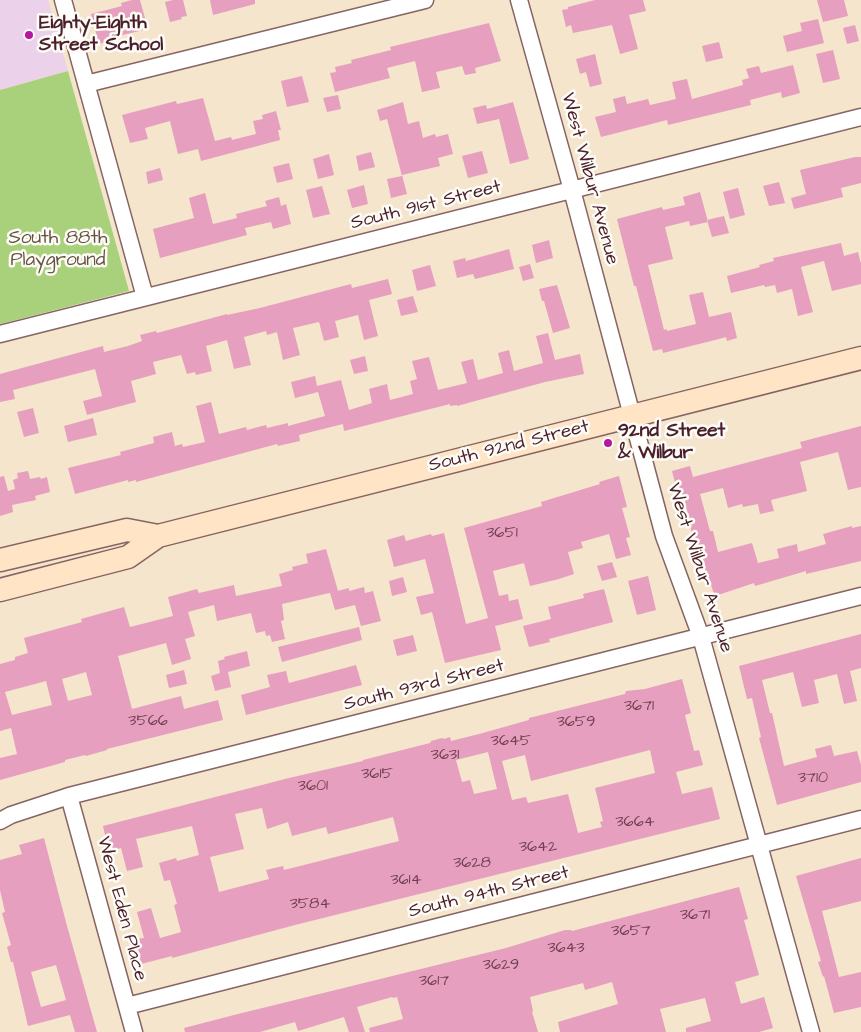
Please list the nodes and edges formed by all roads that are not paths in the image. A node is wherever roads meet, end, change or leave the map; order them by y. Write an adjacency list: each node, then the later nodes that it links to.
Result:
1 (62, 0): 4 (street)
2 (425, 0): 4 (street)
3 (519, 0): 6 (street, West Wilbur Avenue)
4 (86, 84): 7 (street)
5 (861, 117): 6 (street, South 91st Street)
6 (572, 190): 7 (street, South 91st Street); 10 (street, West Wilbur Avenue)
7 (145, 297): 8 (street, South 91st Street)
8 (0, 334)
9 (861, 358): 10 (main road, South 92nd Street)
10 (632, 416): 11 (main road, South 92nd Street); 15 (street, West Wilbur Avenue)
11 (158, 536): 12 (main road, South 92nd Street); 13 (main road, South 92nd Street)
12 (0, 560)
13 (0, 590)
14 (861, 596): 15 (street, South 93rd Street)
15 (701, 637): 16 (street, South 93rd Street); 19 (street, West Wilbur Avenue)
16 (69, 796): 18 (street, South 93rd Street); 20 (street, West Eden Place)
17 (861, 819): 19 (street, South 94th Street)
18 (0, 821)
19 (759, 844): 20 (street, South 94th Street); 22 (street, West Wilbur Avenue)
20 (127, 1006): 21 (street, West Eden Place)
21 (134, 1032)
22 (811, 1032)

